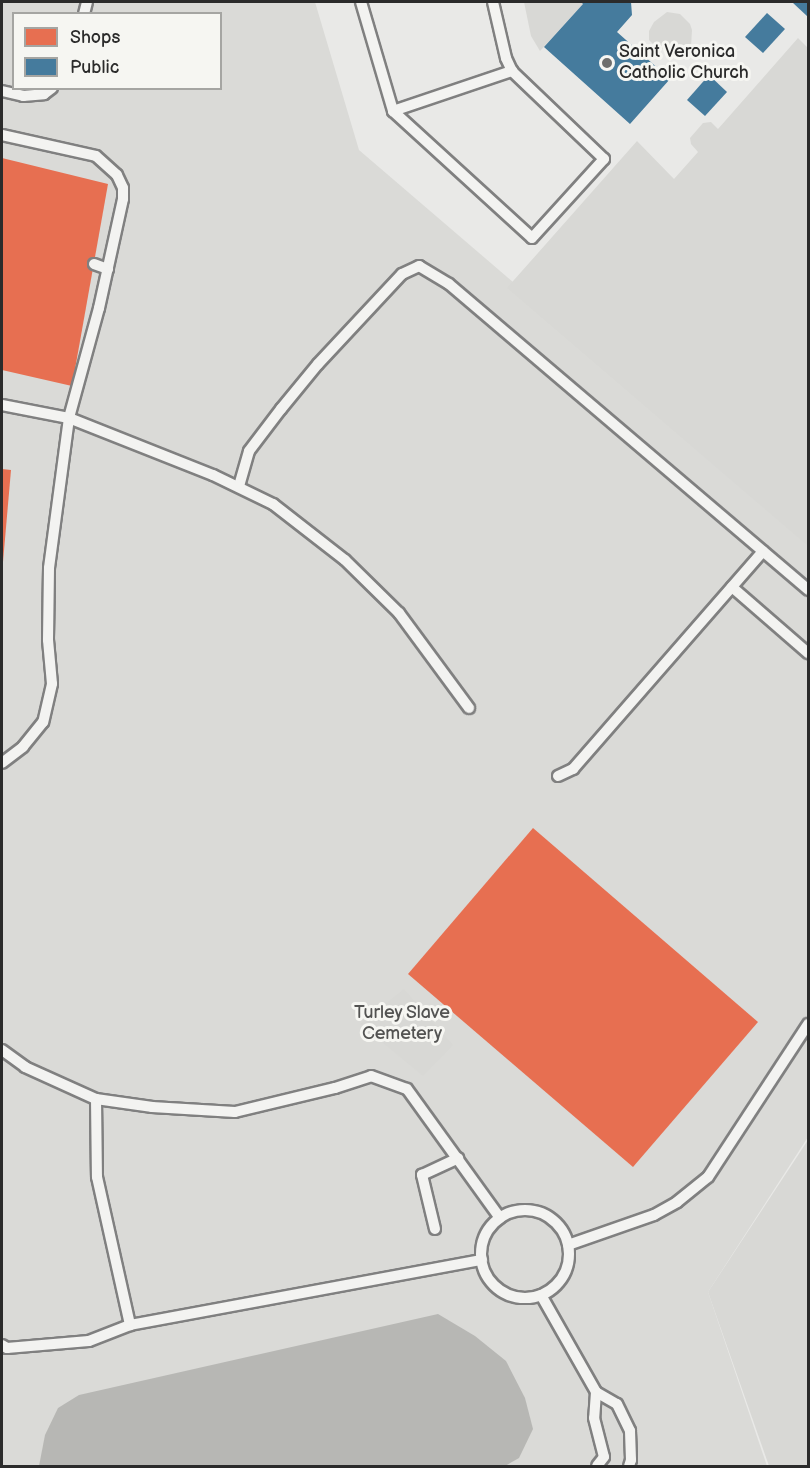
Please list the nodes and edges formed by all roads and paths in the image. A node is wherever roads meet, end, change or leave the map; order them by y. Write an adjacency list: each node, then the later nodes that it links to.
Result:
1 (360, 2): 6 (lane)
2 (493, 2): 3 (lane)
3 (512, 71): 6 (lane); 6 (lane)
4 (49, 90): 5 (lane)
5 (2, 91)
6 (393, 111)
7 (2, 135): 9 (lane)
8 (94, 264): 9 (lane)
9 (108, 269): 11 (lane)
10 (2, 405): 11 (lane)
11 (69, 418): 12 (lane); 18 (lane)
12 (239, 486): 13 (lane); 17 (lane)
13 (763, 551): 14 (lane); 15 (lane)
14 (732, 587): 16 (lane); 19 (lane)
15 (808, 590)
16 (808, 653)
17 (469, 708)
18 (2, 763)
19 (558, 776)
20 (808, 1024): 26 (lane)
21 (2, 1050): 22 (lane)
22 (96, 1099): 23 (lane); 29 (lane)
23 (458, 1158): 24 (lane); 25 (lane)
24 (500, 1218): 26 (lane); 27 (lane)
25 (435, 1229)
26 (568, 1245): 28 (lane)
27 (482, 1260): 28 (lane); 29 (lane)
28 (541, 1295): 31 (lane)
29 (130, 1325): 30 (lane)
30 (2, 1345)
31 (596, 1392): 32 (lane); 33 (lane)
32 (597, 1467)
33 (629, 1467)

